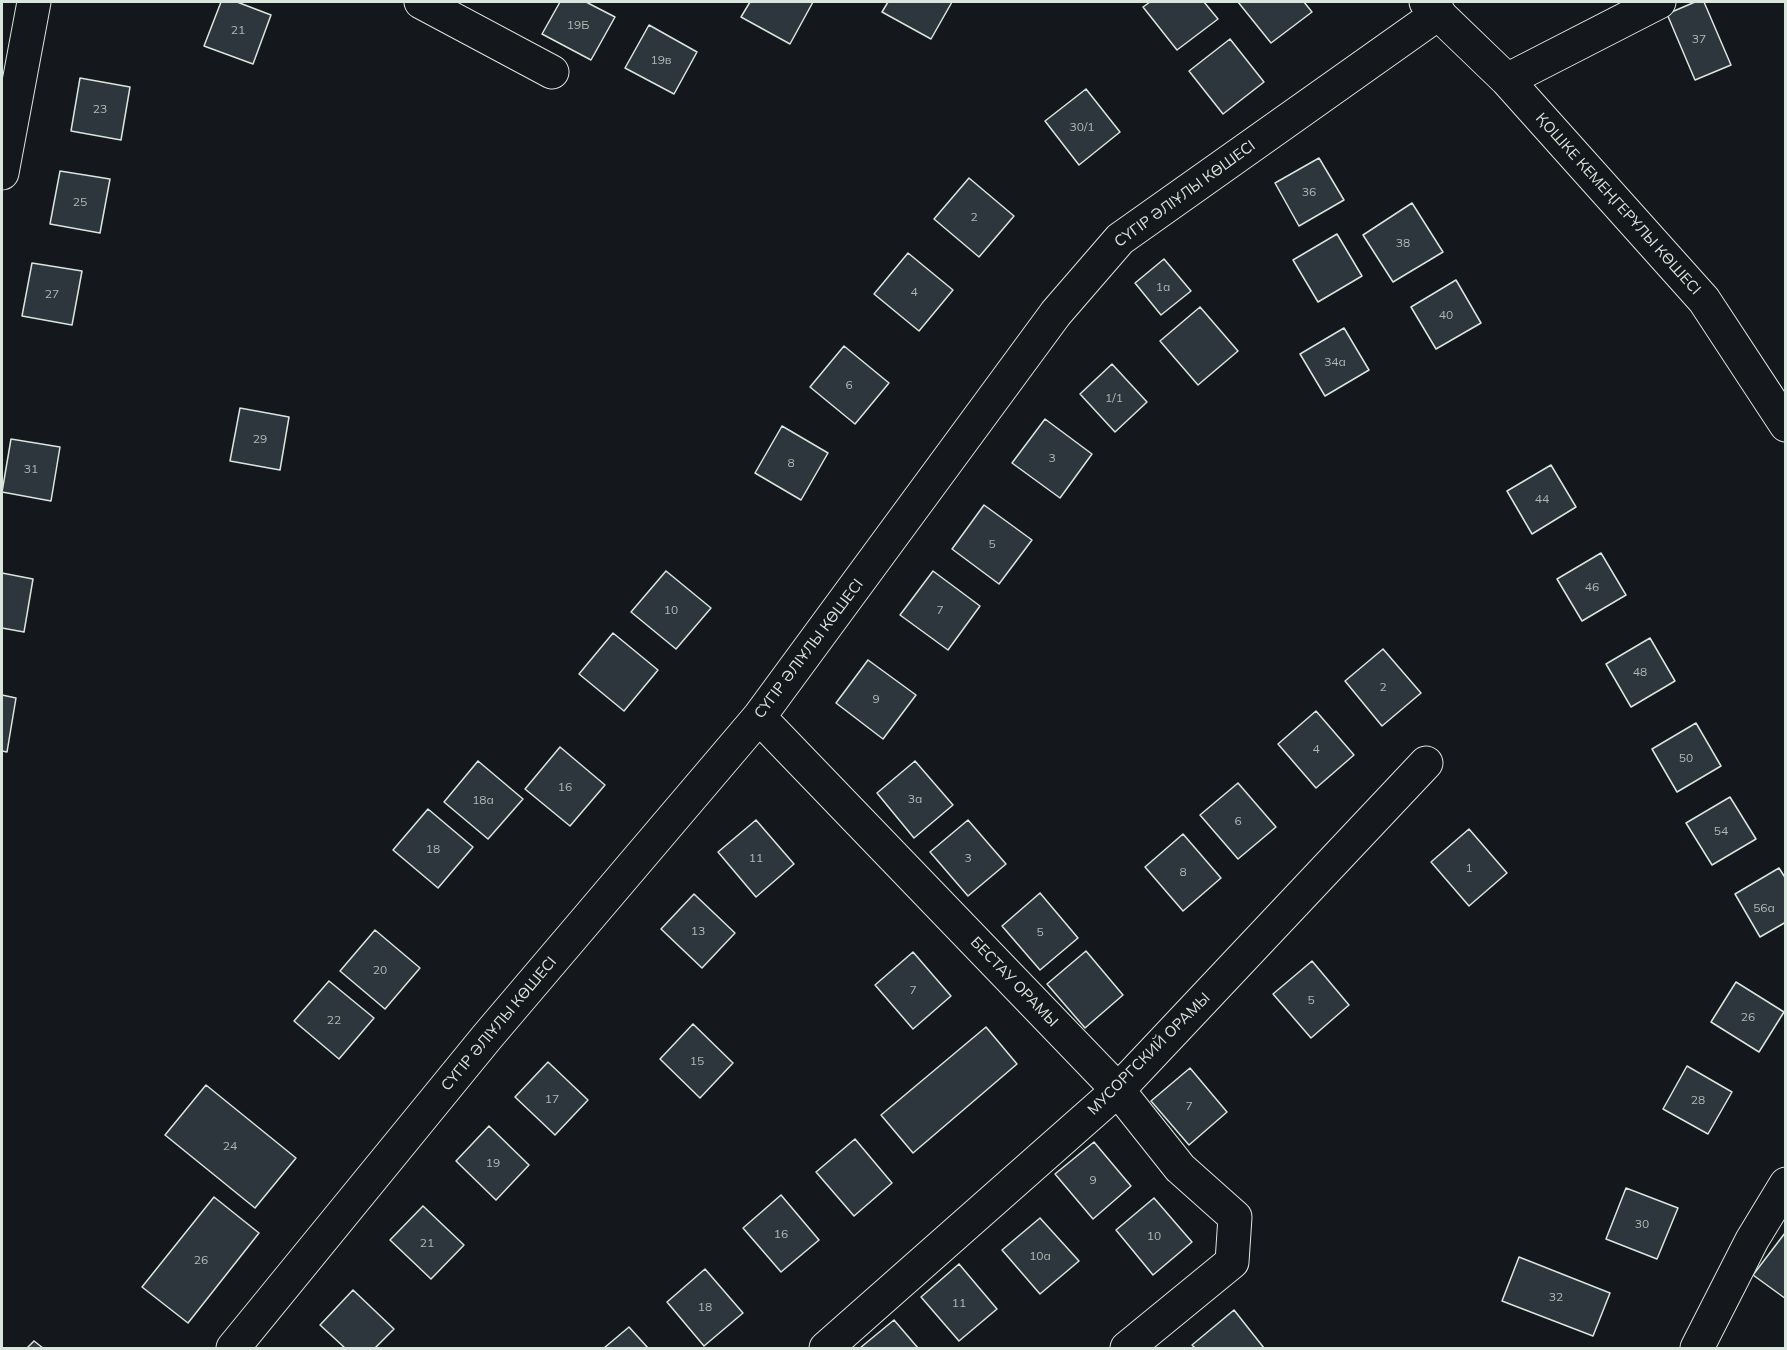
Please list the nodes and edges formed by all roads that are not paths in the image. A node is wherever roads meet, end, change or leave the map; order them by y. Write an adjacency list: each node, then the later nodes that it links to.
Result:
1 (34, 2): 7 (street)
2 (421, 2): 5 (street)
3 (1659, 2): 6 (street)
4 (1433, 7): 6 (street, ҚОШКЕ КЕМЕҢГЕРҰЛЫ КӨШЕСІ); 9 (street, СҮГІР ӘЛІҰЛЫ КӨШЕСІ)
5 (552, 72)
6 (1507, 80): 8 (street, ҚОШКЕ КЕМЕҢГЕРҰЛЫ КӨШЕСІ)
7 (2, 173)
8 (1785, 425)
9 (759, 717): 11 (street, БЕСТАУ ОРАМЫ); 13 (street, СҮГІР ӘЛІҰЛЫ КӨШЕСІ)
10 (1426, 763): 11 (street, МУСОРГСКИЙ ОРАМЫ)
11 (1118, 1090): 14 (street, МУСОРГСКИЙ ОРАМЫ); 15 (street, БЕСТАУ ОРАМЫ)
12 (1785, 1184): 16 (street)
13 (233, 1348)
14 (826, 1348)
15 (1127, 1348)
16 (1698, 1348)

